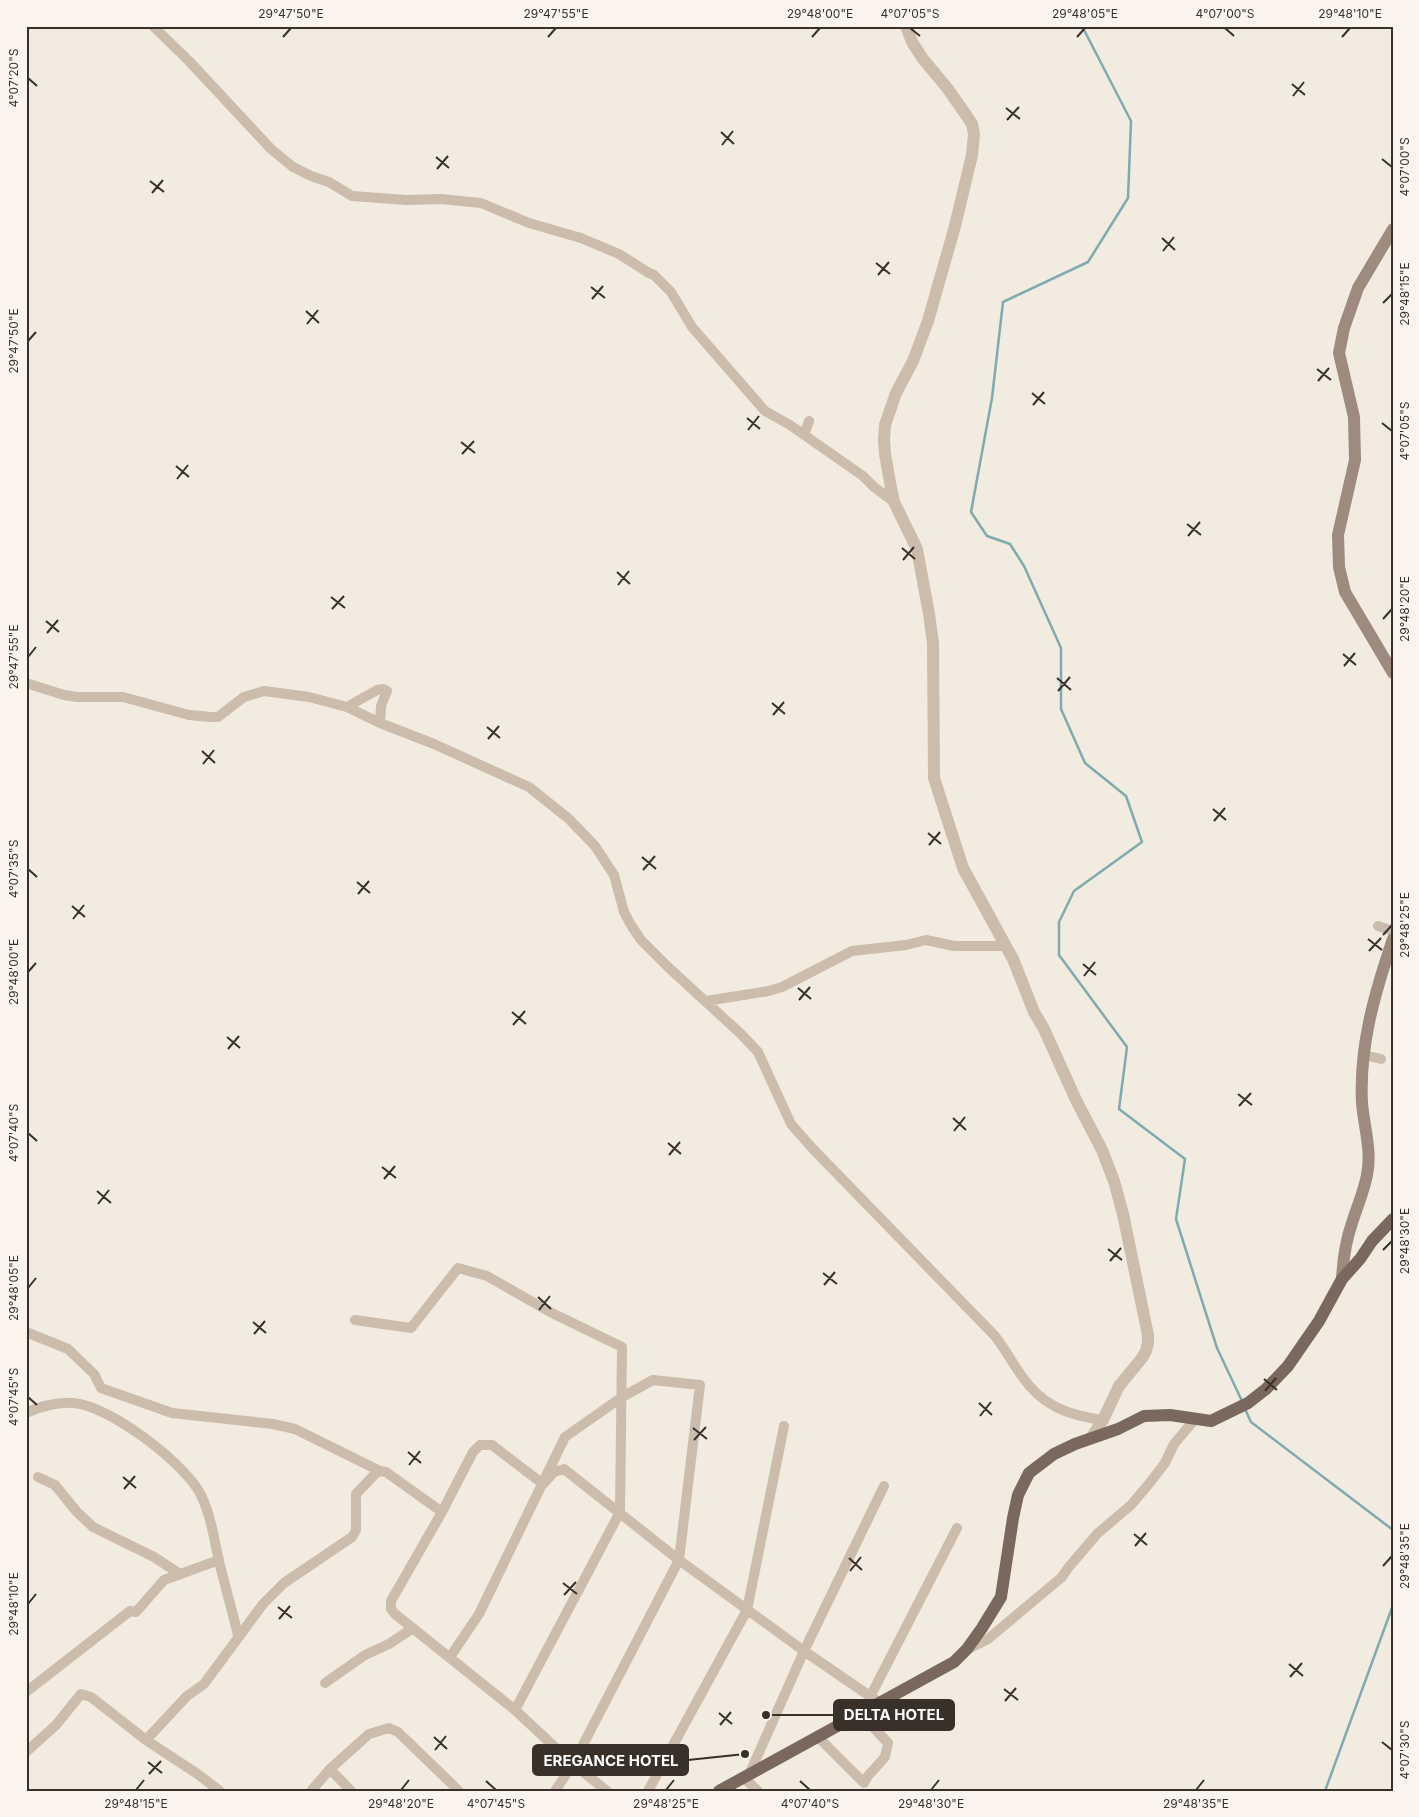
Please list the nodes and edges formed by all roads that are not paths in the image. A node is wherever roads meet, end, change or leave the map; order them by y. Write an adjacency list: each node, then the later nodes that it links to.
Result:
1 (153, 26): 5 (street)
2 (906, 26): 6 (street)
3 (1393, 229): 7 (main road)
4 (809, 421): 5 (street)
5 (804, 435): 6 (street)
6 (894, 502): 14 (street)
7 (1393, 673)
8 (26, 683): 9 (street)
9 (347, 707): 10 (street); 10 (street)
10 (380, 722): 15 (street)
11 (1378, 926): 12 (street)
12 (1393, 931)
13 (1393, 939): 16 (main road)
14 (1006, 946): 15 (street); 25 (street)
15 (706, 1001): 25 (street)
16 (1364, 1055): 17 (street); 19 (main road)
17 (1381, 1060)
18 (1393, 1219): 19 (main road)
19 (1342, 1279): 24 (main road)
20 (355, 1320): 22 (street)
21 (26, 1332): 28 (street)
22 (622, 1397): 30 (street); 33 (street); 36 (street)
23 (26, 1413): 35 (street)
24 (1196, 1418): 27 (main road); 41 (street)
25 (1103, 1420): 27 (street)
26 (784, 1426): 38 (street)
27 (1091, 1438): 41 (main road)
28 (380, 1471): 32 (street); 40 (street)
29 (38, 1477): 37 (street)
30 (543, 1484): 32 (street); 33 (street); 43 (street)
31 (884, 1486): 42 (street)
32 (442, 1512): 39 (street)
33 (620, 1512): 36 (street); 47 (street)
34 (957, 1528): 46 (street)
35 (219, 1560): 37 (street); 40 (street)
36 (679, 1560): 38 (street); 52 (street)
37 (180, 1574): 45 (street)
38 (748, 1610): 42 (street); 61 (street)
39 (413, 1628): 43 (street); 44 (street)
40 (238, 1635): 50 (street)
41 (967, 1649): 46 (main road)
42 (804, 1651): 46 (street); 54 (street)
43 (450, 1658): 47 (street)
44 (325, 1683)
45 (26, 1692)
46 (875, 1700): 48 (main road)
47 (515, 1710): 52 (street)
48 (860, 1713): 49 (main road); 49 (street)
49 (818, 1737): 54 (main road)
50 (146, 1740): 51 (street); 55 (street)
51 (26, 1752)
52 (573, 1764): 59 (street); 60 (street)
53 (330, 1769): 56 (street); 57 (street); 58 (street)
54 (746, 1776): 62 (main road); 63 (street)
55 (220, 1791)
56 (311, 1791)
57 (351, 1791)
58 (459, 1791)
59 (555, 1791)
60 (607, 1791)
61 (648, 1791)
62 (719, 1791)
63 (758, 1791)

